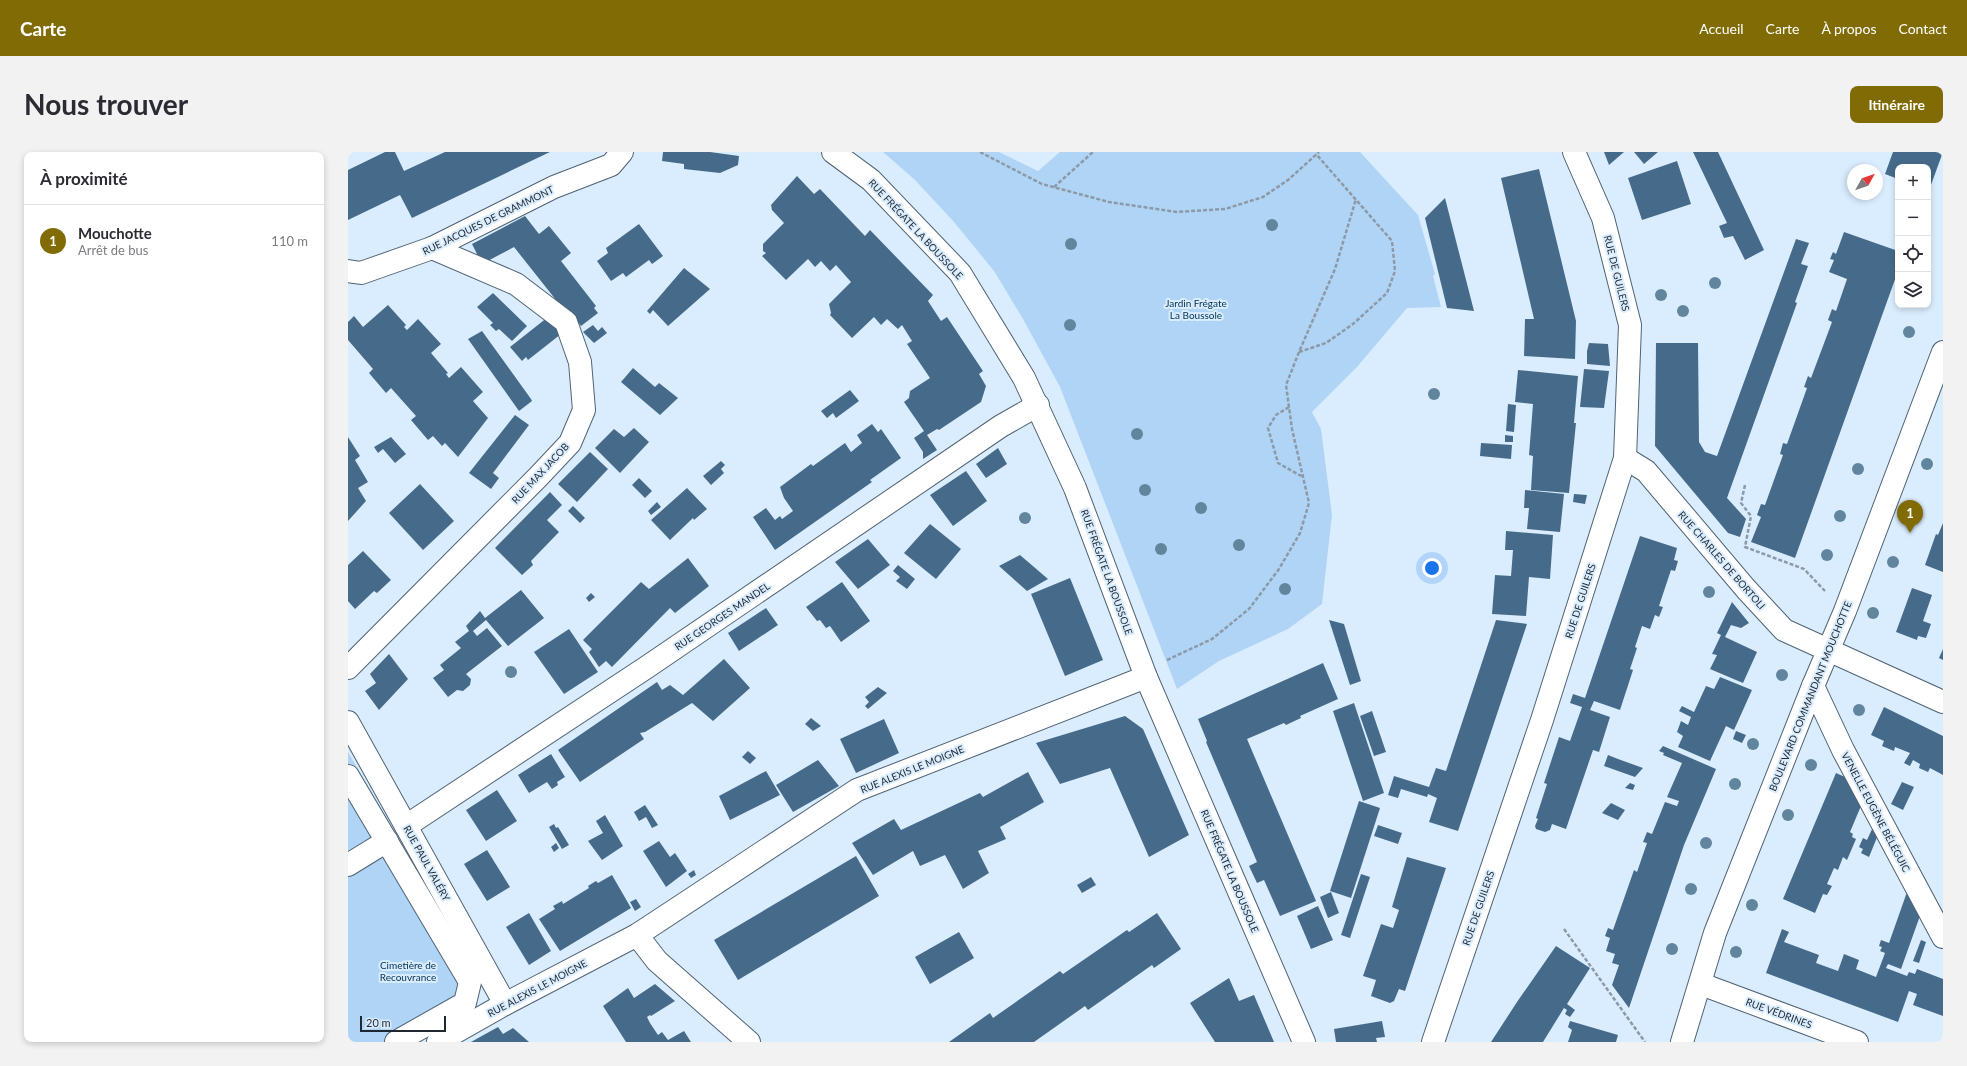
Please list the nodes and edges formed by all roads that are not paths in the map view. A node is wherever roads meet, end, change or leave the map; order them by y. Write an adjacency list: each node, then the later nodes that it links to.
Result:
1 (622, 152): 4 (street, RUE JACQUES DE GRAMMONT)
2 (833, 152): 7 (street, RUE FRÉGATE LA BOUSSOLE)
3 (1574, 152): 8 (street, RUE DE GUILERS)
4 (432, 248): 5 (street, RUE JACQUES DE GRAMMONT); 10 (street, RUE MAX JACOB)
5 (348, 271)
6 (1943, 352): 9 (street, BOULEVARD COMMANDANT MOUCHOTTE)
7 (1038, 405): 11 (street, RUE FRÉGATE LA BOUSSOLE); 16 (street, RUE GEORGES MANDEL)
8 (1625, 458): 9 (street, RUE CHARLES DE BORTOLI); 27 (street, RUE DE GUILERS)
9 (1829, 650): 12 (street, BOULEVARD COMMANDANT MOUCHOTTE); 13 (street, RUE CHARLES DE BORTOLI)
10 (348, 668)
11 (1144, 673): 19 (street, RUE ALEXIS LE MOIGNE); 26 (street, RUE FRÉGATE LA BOUSSOLE)
12 (1813, 686): 20 (street, VENELLE EUGÈNE BÉLÉGUIC); 21 (street, BOULEVARD COMMANDANT MOUCHOTTE)
13 (1943, 702)
14 (348, 722): 16 (street, RUE PAUL VALÉRY)
15 (348, 776): 17 (street)
16 (406, 826): 22 (street, RUE PAUL VALÉRY)
17 (387, 841): 18 (street); 23 (street)
18 (348, 865)
19 (637, 935): 22 (street, RUE ALEXIS LE MOIGNE); 25 (street)
20 (1943, 937)
21 (1700, 984): 28 (street, BOULEVARD COMMANDANT MOUCHOTTE); 29 (street, RUE VÉDRINES)
22 (505, 1004): 24 (street, RUE ALEXIS LE MOIGNE)
23 (396, 1042)
24 (438, 1042)
25 (749, 1042)
26 (1304, 1042)
27 (1433, 1042)
28 (1682, 1042)
29 (1857, 1042)

